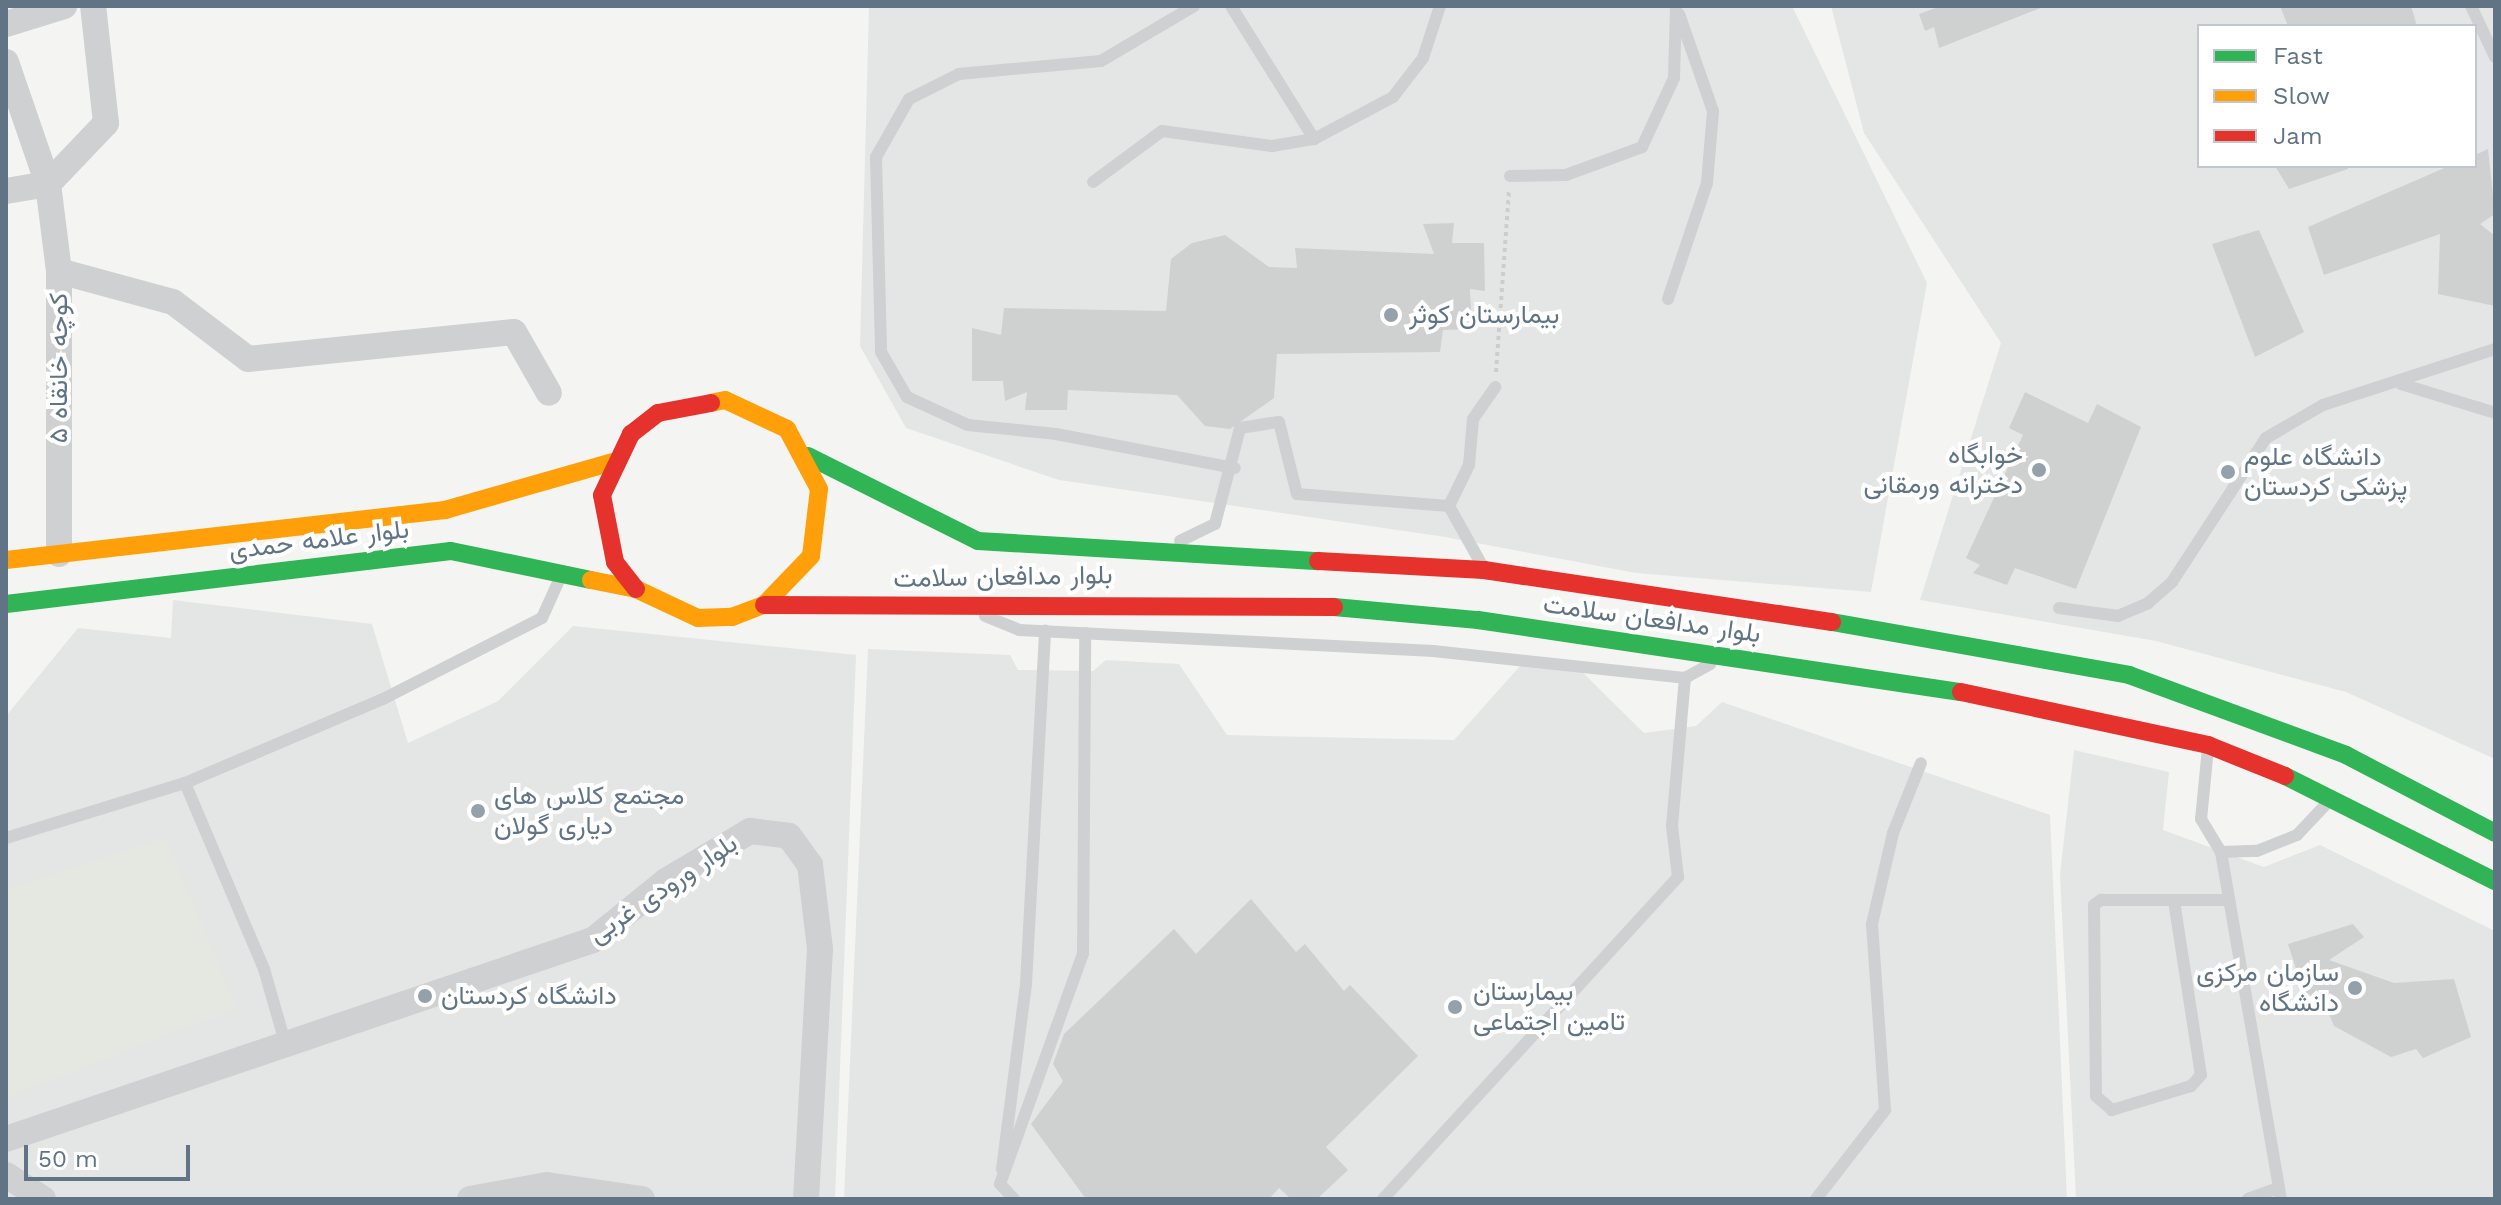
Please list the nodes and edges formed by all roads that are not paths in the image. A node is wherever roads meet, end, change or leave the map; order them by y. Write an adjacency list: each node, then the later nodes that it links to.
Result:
1 (64, 6): 8 (street)
2 (93, 6): 14 (street)
3 (1194, 6): 25 (lane)
4 (1231, 6): 11 (lane)
5 (1440, 6): 11 (lane)
6 (2471, 6): 9 (lane)
7 (1678, 10): 12 (lane); 17 (lane)
8 (6, 24)
9 (2495, 57)
10 (8, 76): 14 (street, کوچه خانقاه ۵)
11 (1314, 139): 13 (lane)
12 (1510, 176)
13 (1093, 182)
14 (48, 184): 15 (street); 16 (street, کوچه خانقاه ۵)
15 (6, 191)
16 (59, 271): 21 (street); 28 (street, کوچه خانقاه ۵)
17 (1668, 299)
18 (2495, 349): 19 (lane)
19 (2401, 384): 22 (lane); 36 (lane)
20 (1495, 387): 26 (lane)
21 (549, 393)
22 (2495, 413)
23 (808, 456): 24 (main road); 27 (main road, بلوار مدافعان سلامت); 35 (main road)
24 (612, 462): 28 (main road, بلوار علامه حمدی); 32 (main road)
25 (1235, 468): 26 (lane); 27 (lane)
26 (1449, 506): 30 (lane)
27 (1157, 552): 30 (main road, بلوار مدافعان سلامت)
28 (59, 554): 29 (main road, بلوار علامه حمدی)
29 (6, 560)
30 (1484, 570): 45 (main road, بلوار مدافعان سلامت)
31 (563, 571): 32 (main road, بلوار علامه حمدی); 33 (main road, بلوار علامه حمدی); 43 (lane)
32 (636, 589): 35 (main road)
33 (6, 604)
34 (957, 604): 35 (main road, بلوار مدافعان سلامت); 37 (lane); 39 (main road, بلوار مدافعان سلامت)
35 (764, 605)
36 (2059, 608)
37 (1045, 631): 38 (lane); 54 (lane)
38 (1085, 633): 40 (lane); 54 (lane)
39 (1724, 656): 40 (lane); 41 (main road, بلوار مدافعان سلامت)
40 (1685, 678): 61 (lane)
41 (2208, 745): 44 (main road, بلوار مدافعان سلامت); 47 (lane)
42 (1921, 763): 62 (lane)
43 (185, 783): 46 (lane); 51 (lane)
44 (2333, 796): 47 (lane); 48 (main road, بلوار مدافعان سلامت)
45 (2495, 833)
46 (6, 838)
47 (2221, 852): 49 (lane)
48 (2495, 881)
49 (2229, 900): 50 (lane); 55 (lane)
50 (2174, 901): 50 (lane)
51 (285, 1042): 52 (street, بلوار ورودی غربی); 59 (street, بلوار ورودی غربی)
52 (6, 1139)
53 (6, 1175): 56 (street)
54 (1000, 1184): 60 (lane)
55 (2280, 1193): 63 (lane)
56 (43, 1199)
57 (470, 1199): 58 (street)
58 (642, 1199)
59 (806, 1199)
60 (1014, 1199)
61 (1383, 1199)
62 (1816, 1199)
63 (2248, 1199)

